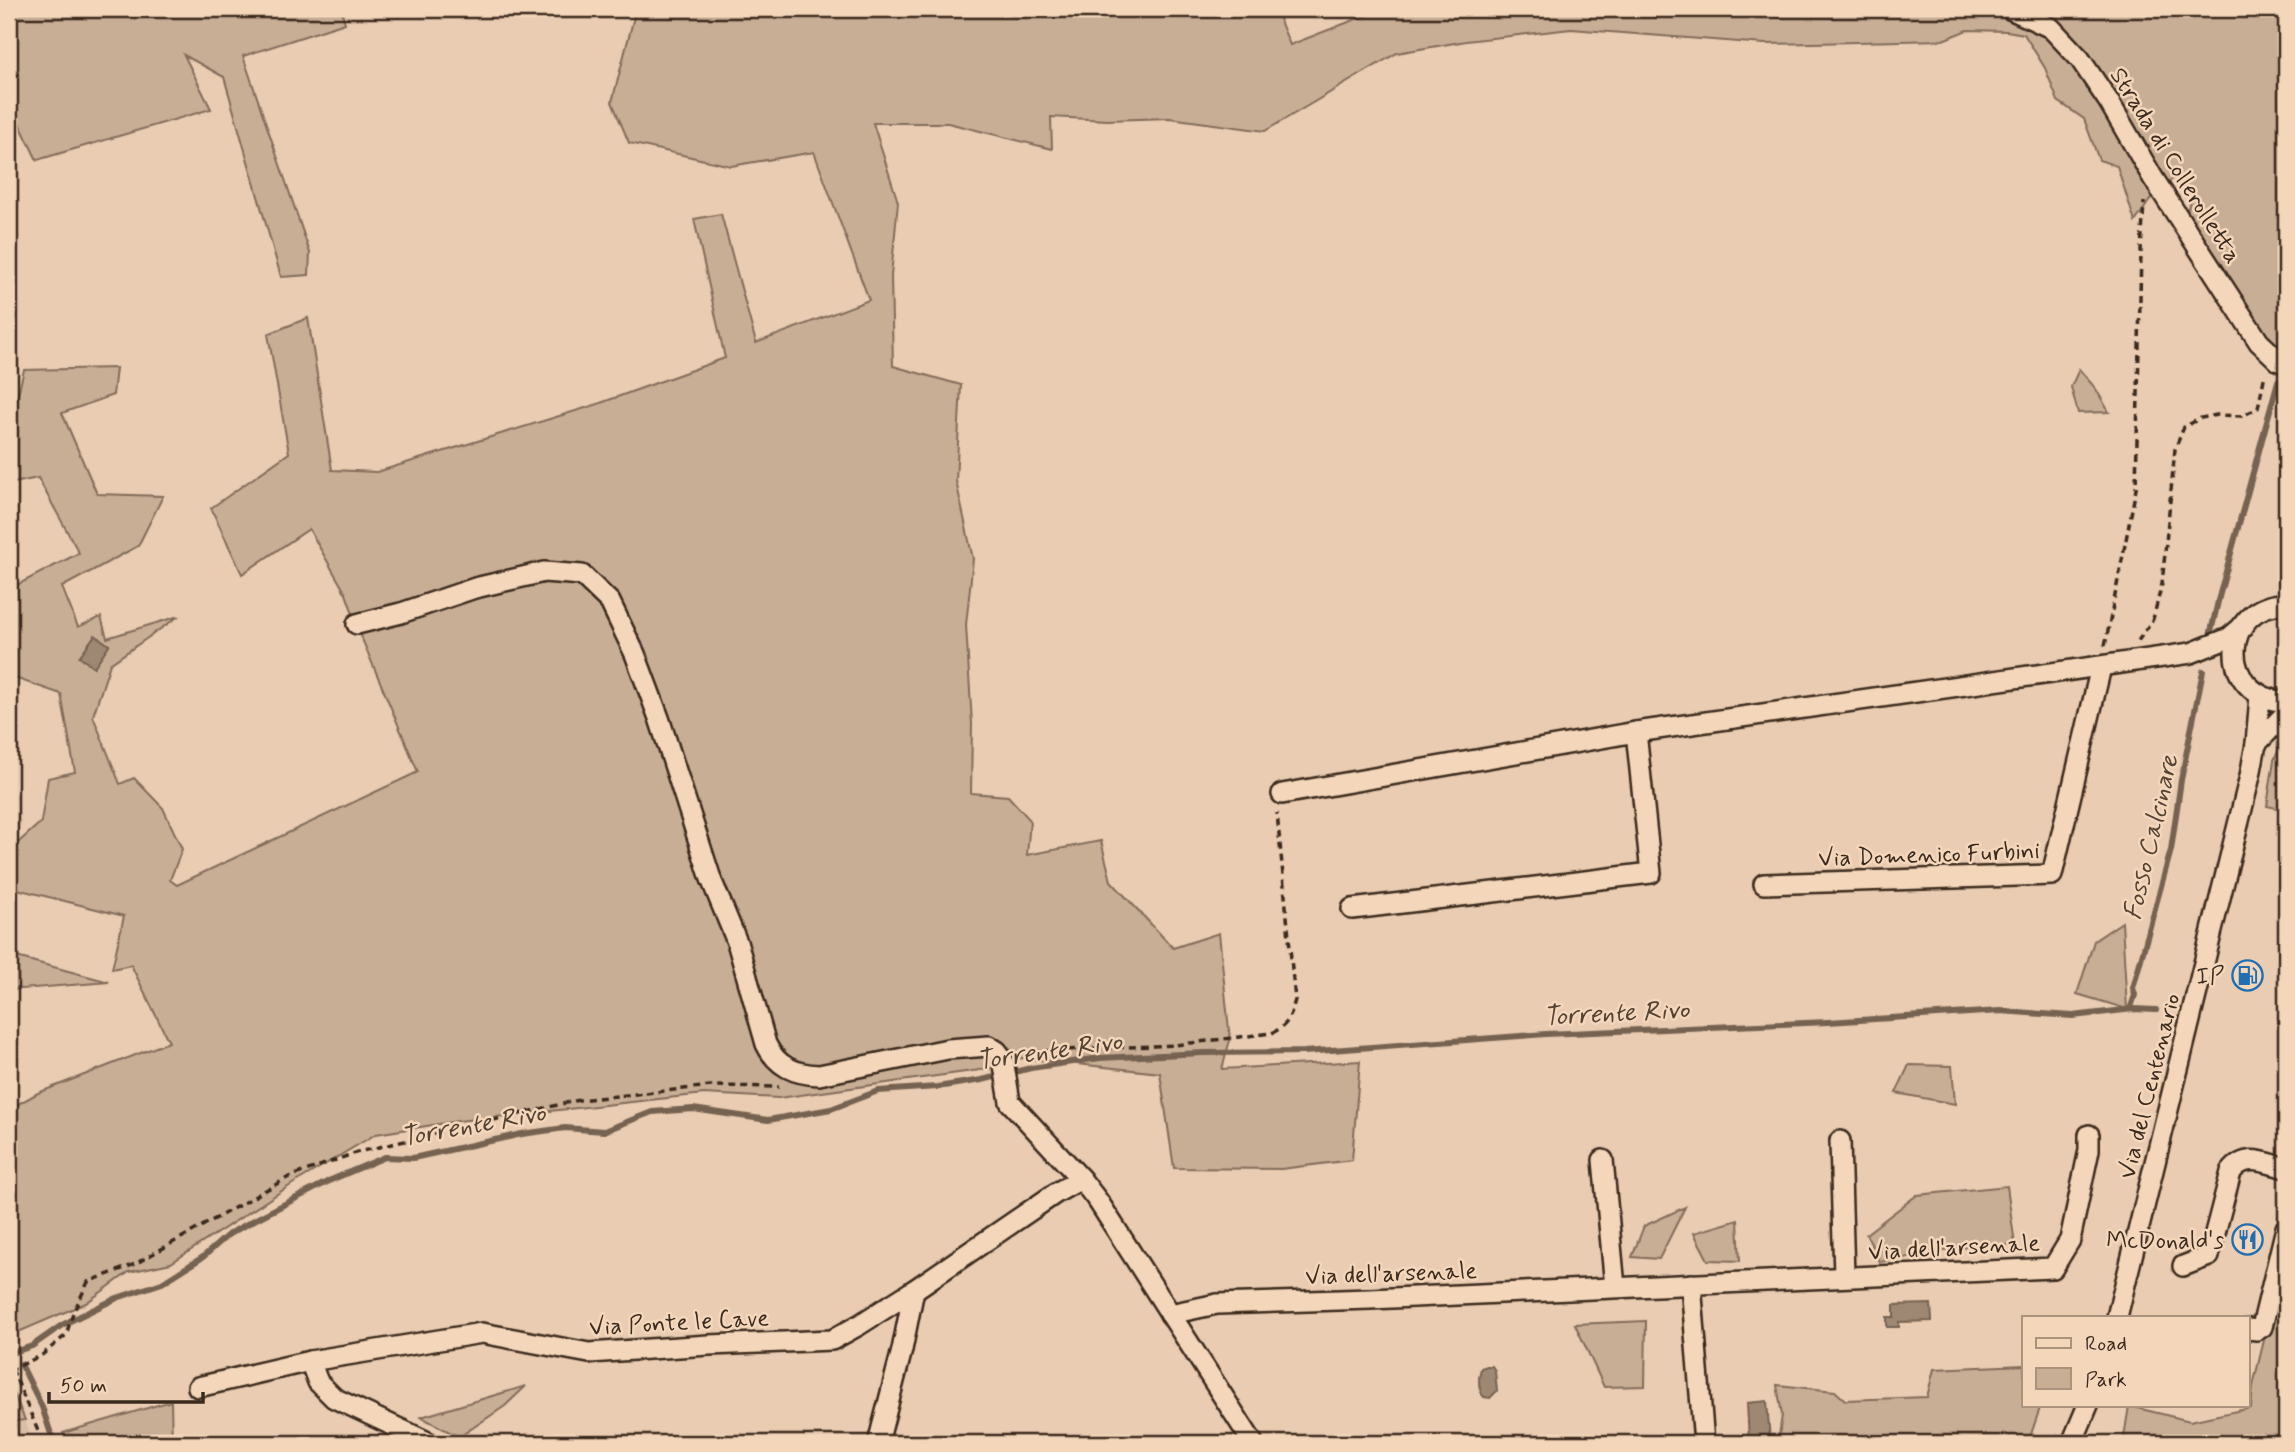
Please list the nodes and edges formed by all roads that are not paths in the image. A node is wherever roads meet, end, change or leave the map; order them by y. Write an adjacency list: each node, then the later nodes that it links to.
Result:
1 (2010, 9): 2 (street, Strada di Collerolletta)
2 (2286, 364)
3 (2286, 586): 4 (street)
4 (2279, 605): 6 (street)
5 (357, 624): 22 (street)
6 (2242, 627): 7 (street); 8 (street)
7 (2192, 653): 8 (street); 9 (street)
8 (2235, 659): 10 (street)
9 (2101, 667): 13 (street); 16 (street, Via Domenico Furbini)
10 (2260, 696): 11 (street); 14 (street, Via del Centenario)
11 (2286, 702)
12 (2286, 713): 14 (street)
13 (1636, 733): 15 (street); 17 (street)
14 (2256, 744): 30 (street, Via del Centenario)
15 (1282, 794)
16 (1763, 884)
17 (1352, 909)
18 (2089, 1135): 25 (street, Via dell'arsenale)
19 (1840, 1141): 25 (street, Via dell'arsenale)
20 (1603, 1160): 27 (street)
21 (2286, 1168): 24 (street)
22 (1081, 1179): 28 (street, Via Ponte le Cave); 29 (street)
23 (2286, 1228): 31 (street)
24 (2183, 1266)
25 (1844, 1276): 26 (street, Via dell'arsenale)
26 (1691, 1284): 27 (street, Via dell'arsenale); 39 (street)
27 (1615, 1287): 29 (street, Via dell'arsenale)
28 (914, 1290): 32 (street, Via Ponte le Cave); 37 (street)
29 (1170, 1314): 38 (street)
30 (2117, 1316)
31 (2250, 1329)
32 (310, 1361): 33 (street, Via Ponte le Cave); 36 (street)
33 (198, 1387)
34 (2088, 1406): 40 (street)
35 (2096, 1406): 41 (street)
36 (429, 1443)
37 (878, 1443)
38 (1253, 1443)
39 (1704, 1443)
40 (2072, 1443)
41 (2087, 1443)

